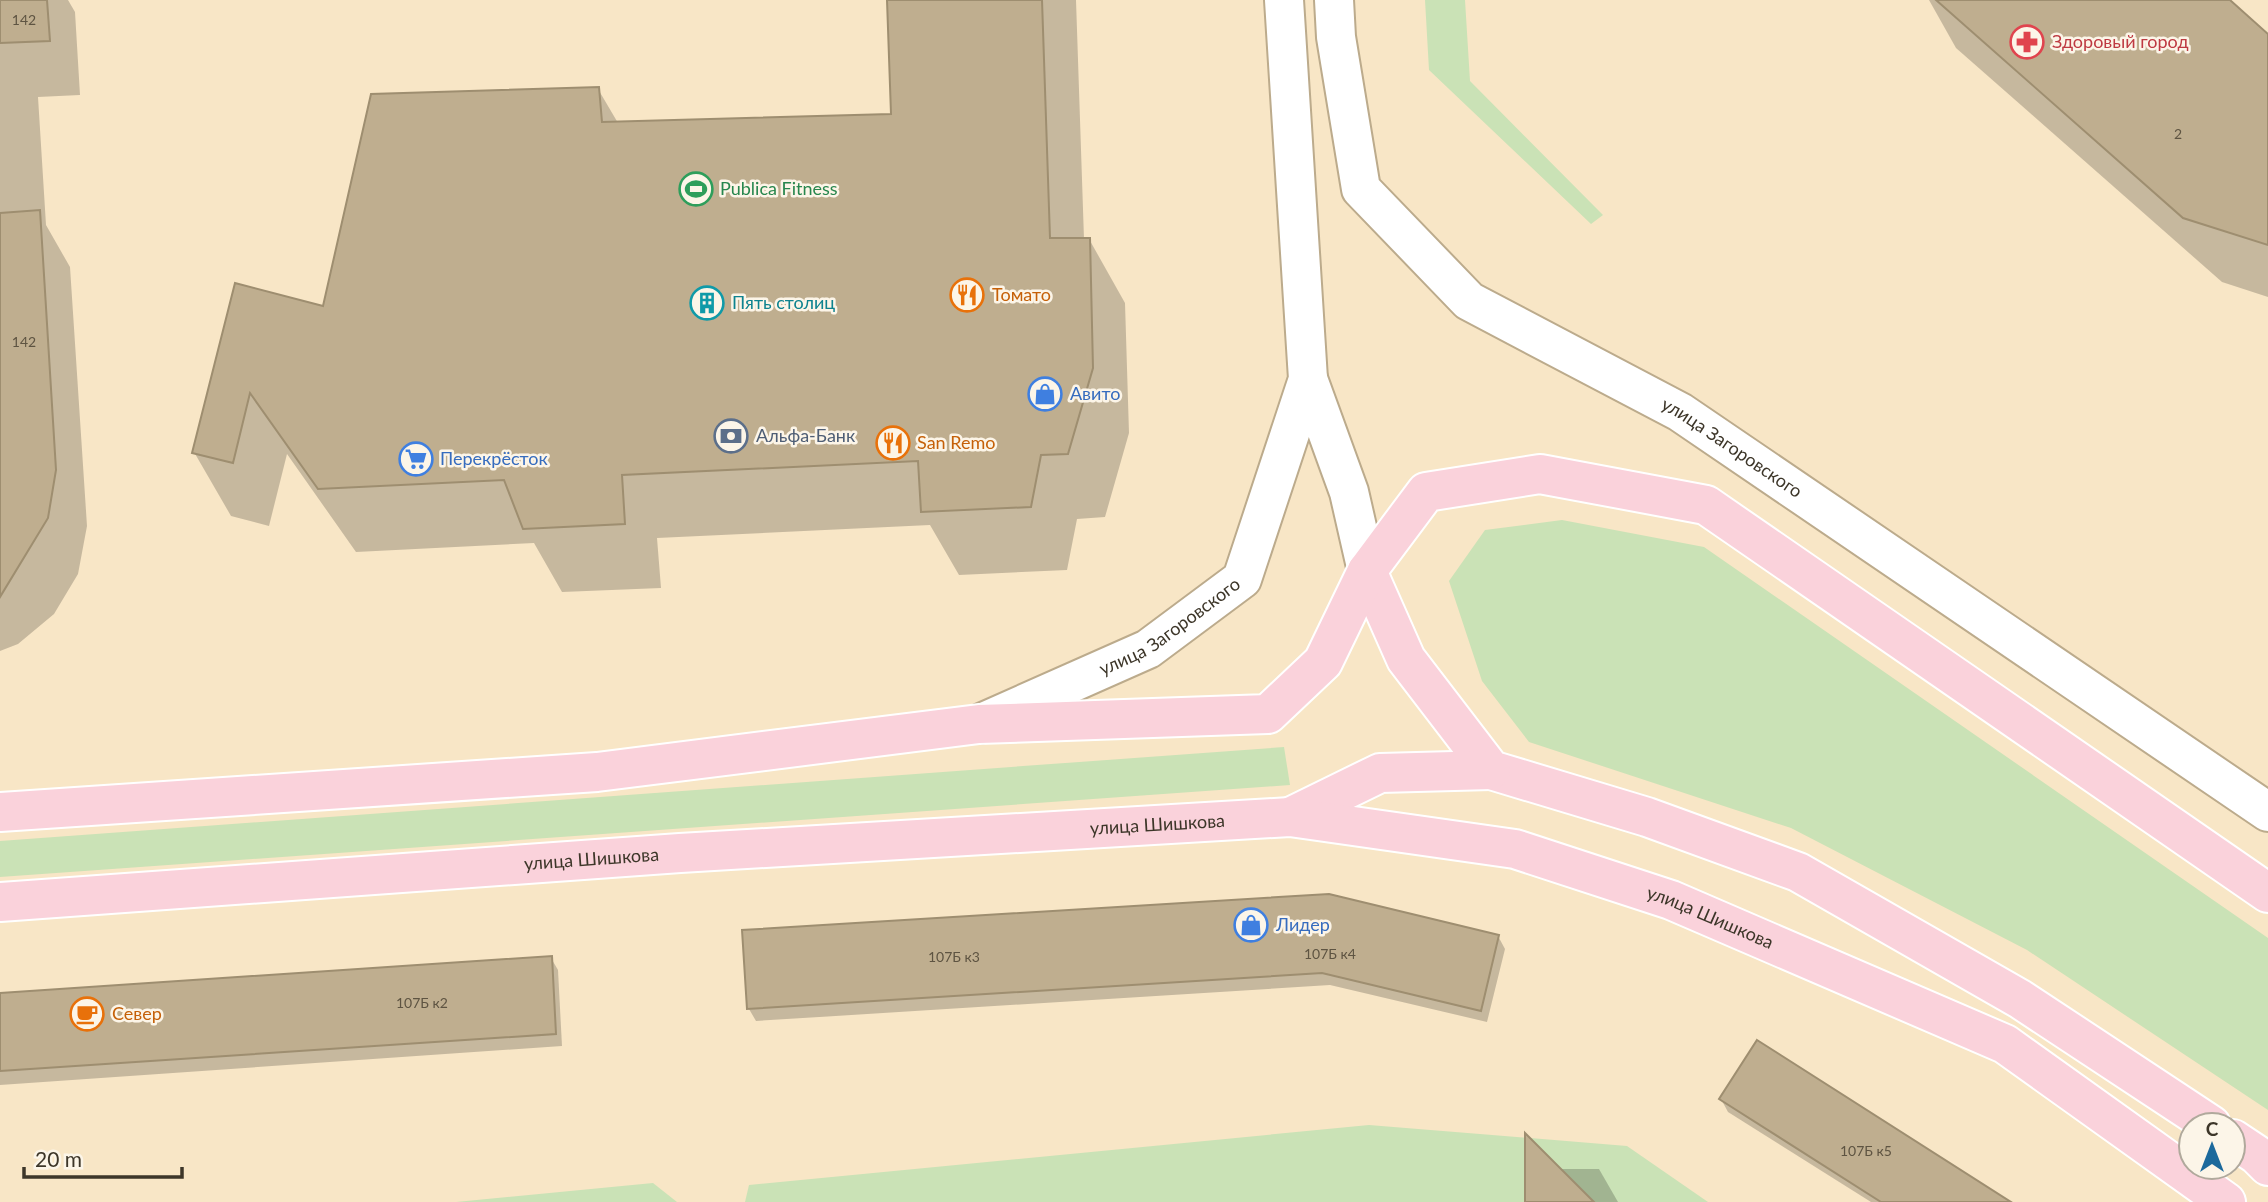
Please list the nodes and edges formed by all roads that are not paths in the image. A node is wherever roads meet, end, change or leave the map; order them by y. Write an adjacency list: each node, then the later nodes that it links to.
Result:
1 (1284, 0): 3 (street, улица Загоровского)
2 (1334, 0): 8 (street, улица Загоровского)
3 (1308, 379): 4 (street); 5 (street, улица Загоровского)
4 (1367, 571): 5 (main road); 6 (main road); 10 (main road)
5 (979, 724): 7 (main road)
6 (1491, 770): 9 (main road); 12 (main road)
7 (0, 812)
8 (2268, 812)
9 (1290, 817): 11 (main road, улица Шишкова); 15 (main road, улица Шишкова)
10 (2268, 893)
11 (0, 902)
12 (2190, 1111)
13 (2247, 1148): 14 (main road)
14 (2268, 1166)
15 (2226, 1202)

